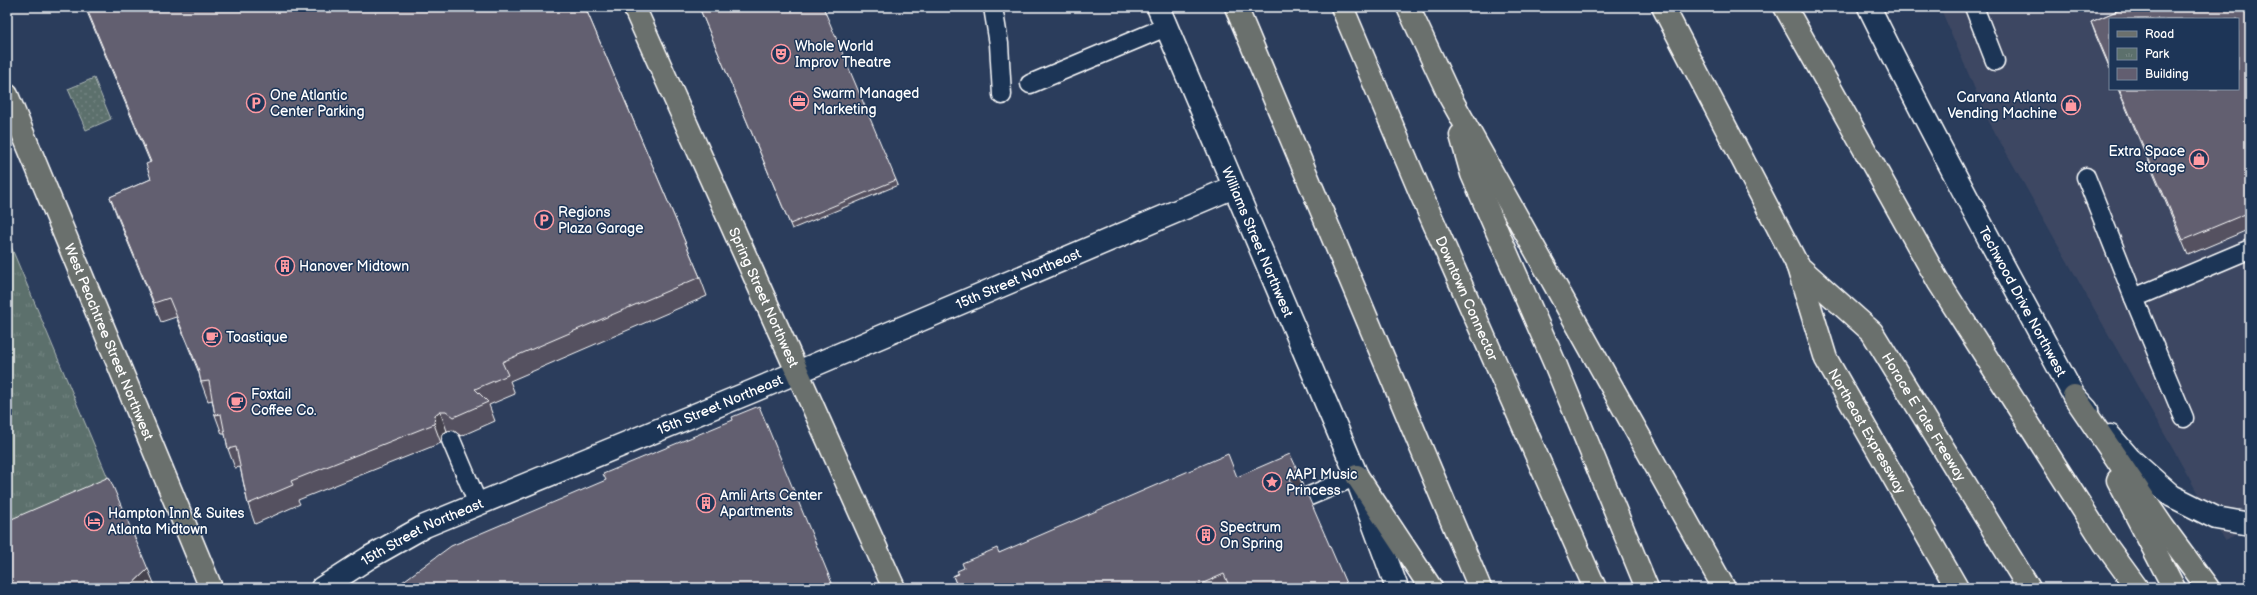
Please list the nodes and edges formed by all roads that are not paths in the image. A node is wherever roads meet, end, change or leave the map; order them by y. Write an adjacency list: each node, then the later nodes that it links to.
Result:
1 (634, 7): 22 (main road, Spring Street Northwest)
2 (993, 7): 15 (lane)
3 (1158, 7): 11 (street, Williams Street Northwest)
4 (1236, 7): 35 (main road)
5 (1342, 7): 36 (main road, Downtown Connector)
6 (1408, 7): 16 (main road)
7 (1663, 7): 20 (main road)
8 (1785, 7): 41 (main road)
9 (1869, 7): 23 (street, Techwood Drive Northwest)
10 (1974, 7): 12 (lane)
11 (1166, 27): 13 (lane); 18 (street, Williams Street Northwest)
12 (1995, 61)
13 (1030, 84)
14 (7, 95): 30 (main road, West Peachtree Street Northwest)
15 (1002, 95)
16 (1450, 97): 37 (main road); 38 (main road)
17 (2086, 177): 21 (lane)
18 (1234, 187): 22 (street, 15th Street Northeast); 26 (street, Williams Street Northwest)
19 (2250, 249): 21 (lane)
20 (1797, 264): 39 (main road, Northeast Expressway); 40 (main road, Horace E Tate Freeway)
21 (2134, 298): 24 (lane)
22 (798, 372): 28 (street, 15th Street Northeast); 32 (main road, Spring Street Northwest)
23 (2074, 396): 29 (street, Techwood Drive Northwest); 42 (main road); 43 (main road)
24 (2184, 418)
25 (451, 440): 28 (lane)
26 (1356, 476): 27 (lane); 33 (street, Williams Street Northwest); 34 (main road)
27 (1307, 497)
28 (478, 504): 31 (street, 15th Street Northeast)
29 (2250, 524)
30 (211, 588)
31 (322, 588)
32 (894, 588)
33 (1397, 588)
34 (1431, 588)
35 (1480, 588)
36 (1595, 588)
37 (1647, 588)
38 (1724, 588)
39 (1957, 588)
40 (2029, 588)
41 (2137, 588)
42 (2174, 588)
43 (2208, 588)

